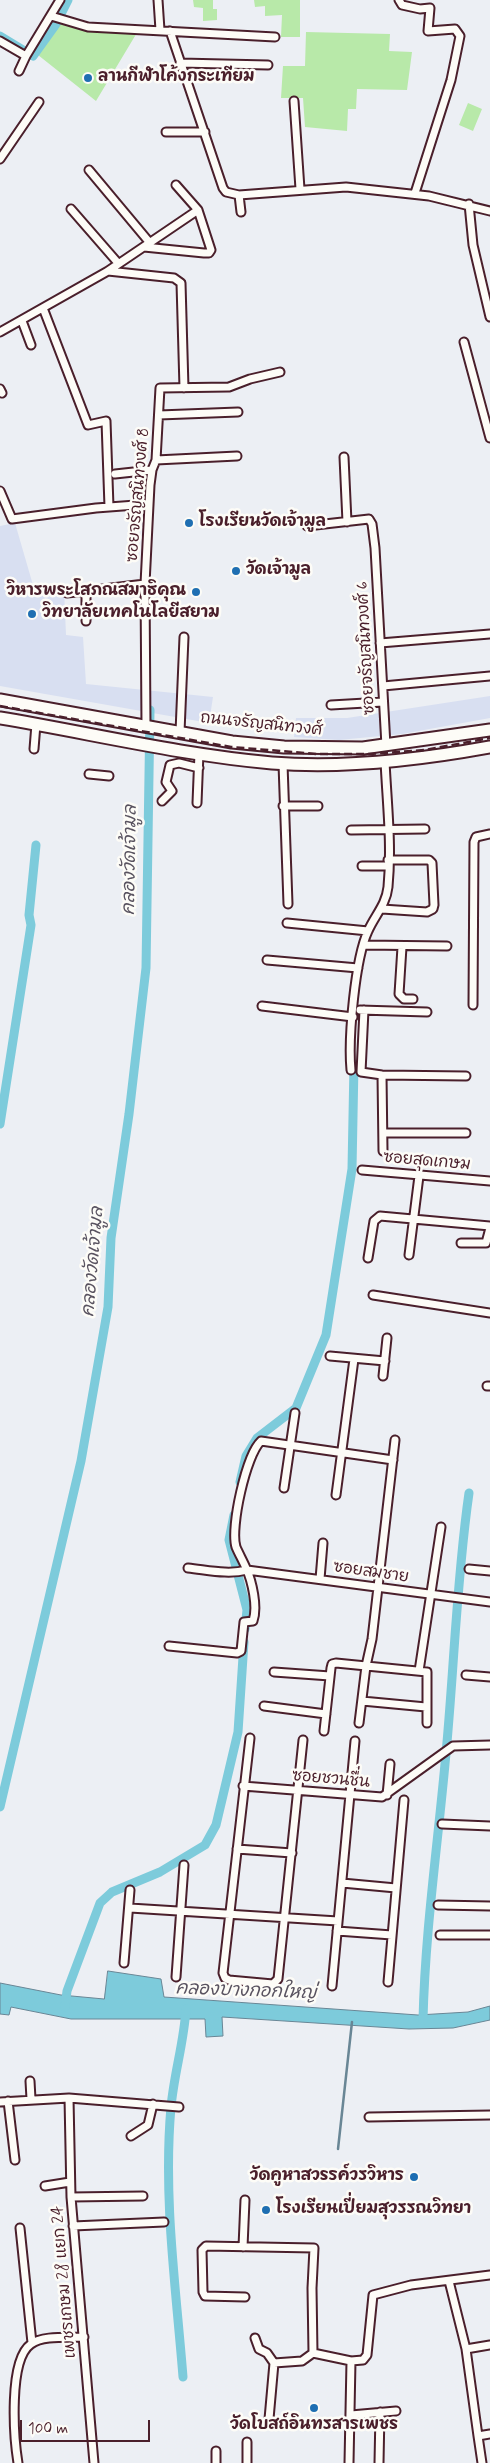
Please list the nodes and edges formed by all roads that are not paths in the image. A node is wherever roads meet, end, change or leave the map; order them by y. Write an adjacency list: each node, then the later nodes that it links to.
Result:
1 (60, 0): 4 (street)
2 (158, 0): 5 (street)
3 (399, 0): 21 (street)
4 (56, 18): 5 (street); 9 (street)
5 (160, 30): 6 (street)
6 (170, 31): 7 (street); 10 (street)
7 (276, 37)
8 (0, 41): 9 (street)
9 (27, 53): 12 (street)
10 (180, 64): 11 (street); 16 (street)
11 (268, 65)
12 (20, 71)
13 (294, 101): 20 (street)
14 (40, 102): 17 (street)
15 (166, 132): 16 (street)
16 (205, 132): 22 (street)
17 (0, 160)
18 (89, 170): 28 (street)
19 (176, 185): 25 (street)
20 (300, 189): 21 (street); 22 (street)
21 (414, 193): 23 (street)
22 (239, 195): 27 (street)
23 (469, 204): 26 (street); 31 (street)
24 (71, 209): 29 (street)
25 (198, 210): 28 (street); 28 (street)
26 (490, 210)
27 (241, 212)
28 (147, 245): 29 (street)
29 (118, 263): 30 (street)
30 (108, 271): 32 (street); 39 (street)
31 (487, 288): 33 (street)
32 (43, 308): 34 (street); 50 (street)
33 (490, 317)
34 (22, 321): 35 (street); 37 (street)
35 (0, 332)
36 (464, 342): 42 (street)
37 (32, 345)
38 (280, 372): 39 (street, ซอยจรัญสนิทวงศ์ 8)
39 (184, 388): 41 (street, ซอยจรัญสนิทวงศ์ 8)
40 (238, 412): 41 (street)
41 (159, 415): 45 (street, ซอยจรัญสนิทวงศ์ 8)
42 (490, 438)
43 (238, 456): 45 (street)
44 (344, 457): 53 (street)
45 (156, 460): 46 (street, ซอยจรัญสนิทวงศ์ 8)
46 (152, 470): 47 (street); 49 (street, ซอยจรัญสนิทวงศ์ 8)
47 (115, 474)
48 (0, 491): 51 (street)
49 (149, 504): 50 (street); 55 (street, ซอยจรัญสนิทวงศ์ 8)
50 (108, 507): 51 (street)
51 (9, 517): 52 (street)
52 (0, 520)
53 (347, 522): 54 (street); 61 (street, ซอยจรัญสนิทวงศ์ 6)
54 (307, 526)
55 (145, 584): 56 (street); 71 (street, ซอยจรัญสนิทวงศ์ 8)
56 (86, 591): 57 (street); 58 (street)
57 (67, 593)
58 (86, 621)
59 (490, 634): 61 (street)
60 (184, 637): 73 (street)
61 (380, 643): 63 (street, ซอยจรัญสนิทวงศ์ 6)
62 (490, 676): 63 (street)
63 (383, 686): 65 (street, ซอยจรัญสนิทวงศ์ 6)
64 (0, 700): 66 (main road, ถนนจรัญสนิทวงศ์)
65 (383, 702): 67 (street); 74 (street, ซอยจรัญสนิทวงศ์ 6)
66 (23, 704): 69 (main road); 71 (main road, ถนนจรัญสนิทวงศ์)
67 (331, 705)
68 (0, 718): 69 (main road, ถนนจรัญสนิทวงศ์)
69 (20, 721): 70 (main road, ถนนจรัญสนิทวงศ์)
70 (36, 724): 77 (street); 78 (main road, ถนนจรัญสนิทวงศ์)
71 (149, 727): 73 (main road, ถนนจรัญสนิทวงศ์)
72 (490, 730): 74 (main road, ถนนจรัญสนิทวงศ์)
73 (180, 732): 75 (main road, ถนนจรัญสนิทวงศ์)
74 (386, 746): 75 (main road, ถนนจรัญสนิทวงศ์)
75 (284, 747): 80 (main road)
76 (490, 747): 79 (main road, ถนนจรัญสนิทวงศ์)
77 (34, 749)
78 (199, 753): 80 (main road, ถนนจรัญสนิทวงศ์); 81 (street)
79 (385, 762): 80 (main road, ถนนจรัญสนิทวงศ์); 90 (street)
80 (283, 764): 86 (street)
81 (199, 768): 84 (street); 85 (street)
82 (89, 774): 83 (street)
83 (109, 776)
84 (162, 801)
85 (197, 803)
86 (283, 806): 87 (street); 94 (street)
87 (318, 806)
88 (425, 829): 90 (street)
89 (350, 830): 90 (street)
90 (389, 830): 92 (street)
91 (486, 834): 104 (street)
92 (388, 863): 93 (street); 95 (street); 95 (street)
93 (362, 866)
94 (288, 904)
95 (382, 909): 97 (street)
96 (287, 923): 97 (street)
97 (368, 931): 98 (street)
98 (364, 945): 100 (street); 102 (street)
99 (447, 946): 100 (street)
100 (402, 947): 103 (street)
101 (267, 960): 102 (street)
102 (358, 968): 106 (street)
103 (413, 999)
104 (473, 1005)
105 (262, 1006): 109 (street)
106 (354, 1009): 107 (street); 109 (street)
107 (364, 1010): 108 (street); 111 (street)
108 (427, 1012)
109 (352, 1017): 110 (street)
110 (351, 1070)
111 (382, 1075): 112 (street); 113 (street)
112 (466, 1076)
113 (383, 1133): 114 (street); 115 (street)
114 (466, 1133)
115 (384, 1151)
116 (362, 1170): 117 (street, ซอยสุดเกษม)
117 (418, 1176): 118 (street, ซอยสุดเกษม); 119 (street)
118 (490, 1181)
119 (414, 1218): 120 (street); 122 (street); 123 (street)
120 (490, 1227): 121 (street)
121 (462, 1243)
122 (409, 1255)
123 (368, 1258)
124 (373, 1295): 125 (street)
125 (490, 1313)
126 (387, 1338): 129 (street)
127 (330, 1356): 128 (street)
128 (354, 1359): 129 (street); 134 (street)
129 (385, 1361): 130 (street)
130 (383, 1376)
131 (294, 1413): 133 (street)
132 (396, 1440): 135 (street)
133 (290, 1445): 134 (street); 136 (street); 142 (street)
134 (342, 1452): 135 (street); 137 (street)
135 (393, 1460): 145 (street)
136 (284, 1488)
137 (336, 1495)
138 (441, 1528): 146 (street)
139 (323, 1543): 144 (street)
140 (188, 1568): 142 (street, ซอยสมชาย)
141 (469, 1569): 143 (street)
142 (243, 1571): 144 (street, ซอยสมชาย); 148 (street)
143 (490, 1571)
144 (320, 1579): 145 (street, ซอยสมชาย)
145 (378, 1586): 146 (street, ซอยสมชาย); 149 (street)
146 (432, 1596): 147 (street, ซอยสมชาย); 150 (street)
147 (490, 1602)
148 (169, 1646)
149 (366, 1666): 150 (street); 153 (street); 155 (street)
150 (418, 1671): 157 (street)
151 (274, 1672): 153 (street)
152 (466, 1675): 154 (street)
153 (330, 1676): 158 (street)
154 (490, 1677)
155 (362, 1700): 157 (street); 159 (street)
156 (264, 1706): 158 (street)
157 (426, 1707): 160 (street)
158 (326, 1714): 161 (street)
159 (360, 1723)
160 (427, 1723)
161 (324, 1731)
162 (250, 1738): 167 (street)
163 (303, 1740): 168 (street)
164 (355, 1741): 169 (street)
165 (490, 1745): 170 (street, ซอยชวนชื่น)
166 (390, 1764): 170 (street)
167 (243, 1786): 168 (street, ซอยชวนชื่น); 174 (street)
168 (297, 1791): 169 (street, ซอยชวนชื่น); 175 (street)
169 (350, 1795): 170 (street, ซอยชวนชื่น); 177 (street)
170 (386, 1795)
171 (404, 1800): 178 (street)
172 (442, 1824): 173 (street)
173 (490, 1826)
174 (237, 1849): 175 (street); 184 (street)
175 (292, 1853): 185 (street)
176 (184, 1865): 183 (street)
177 (342, 1883): 178 (street); 186 (street)
178 (396, 1888): 188 (street)
179 (130, 1890): 182 (street)
180 (438, 1904): 181 (street)
181 (490, 1906)
182 (130, 1908): 183 (street); 191 (street)
183 (181, 1912): 184 (street); 192 (street)
184 (231, 1915): 185 (street); 185 (street)
185 (286, 1917): 186 (street)
186 (338, 1921): 187 (street)
187 (337, 1931): 188 (street); 194 (street)
188 (392, 1935): 193 (street)
189 (490, 1935): 190 (street)
190 (440, 1936)
191 (124, 1963)
192 (176, 1977)
193 (388, 1982)
194 (332, 1986)
195 (30, 2081): 197 (street)
196 (69, 2098): 197 (street); 199 (street); 205 (street, เพชรเกษม 28 แยก 24)
197 (31, 2100): 198 (street)
198 (4, 2102): 204 (street)
199 (153, 2104): 200 (street); 203 (street)
200 (179, 2107)
201 (490, 2115): 202 (street)
202 (369, 2117)
203 (131, 2136)
204 (15, 2160)
205 (70, 2182): 206 (street); 208 (street, เพชรเกษม 28 แยก 24)
206 (45, 2186)
207 (143, 2196): 208 (street)
208 (71, 2198): 211 (street, เพชรเกษม 28 แยก 24)
209 (245, 2200): 213 (street)
210 (164, 2222): 211 (street)
211 (74, 2226): 217 (street, เพชรเกษม 28 แยก 24)
212 (20, 2228): 219 (street)
213 (243, 2247): 216 (street); 222 (street)
214 (490, 2275): 215 (street)
215 (449, 2281): 221 (street); 223 (street)
216 (245, 2297)
217 (84, 2337): 219 (street); 234 (street, เพชรเกษม 28 แยก 24)
218 (255, 2338): 224 (street)
219 (32, 2343): 233 (street)
220 (490, 2345): 221 (street)
221 (466, 2349): 230 (street)
222 (313, 2353): 223 (street); 224 (street)
223 (351, 2361): 227 (street)
224 (274, 2363): 228 (street)
225 (396, 2411): 226 (street)
226 (380, 2412): 227 (street); 238 (street)
227 (351, 2415): 237 (street)
228 (269, 2419)
229 (490, 2434): 230 (street)
230 (478, 2436): 239 (street)
231 (247, 2442): 236 (street)
232 (216, 2452): 235 (street)
233 (18, 2463)
234 (94, 2463)
235 (216, 2463)
236 (247, 2463)
237 (349, 2463)
238 (379, 2463)
239 (482, 2463)

